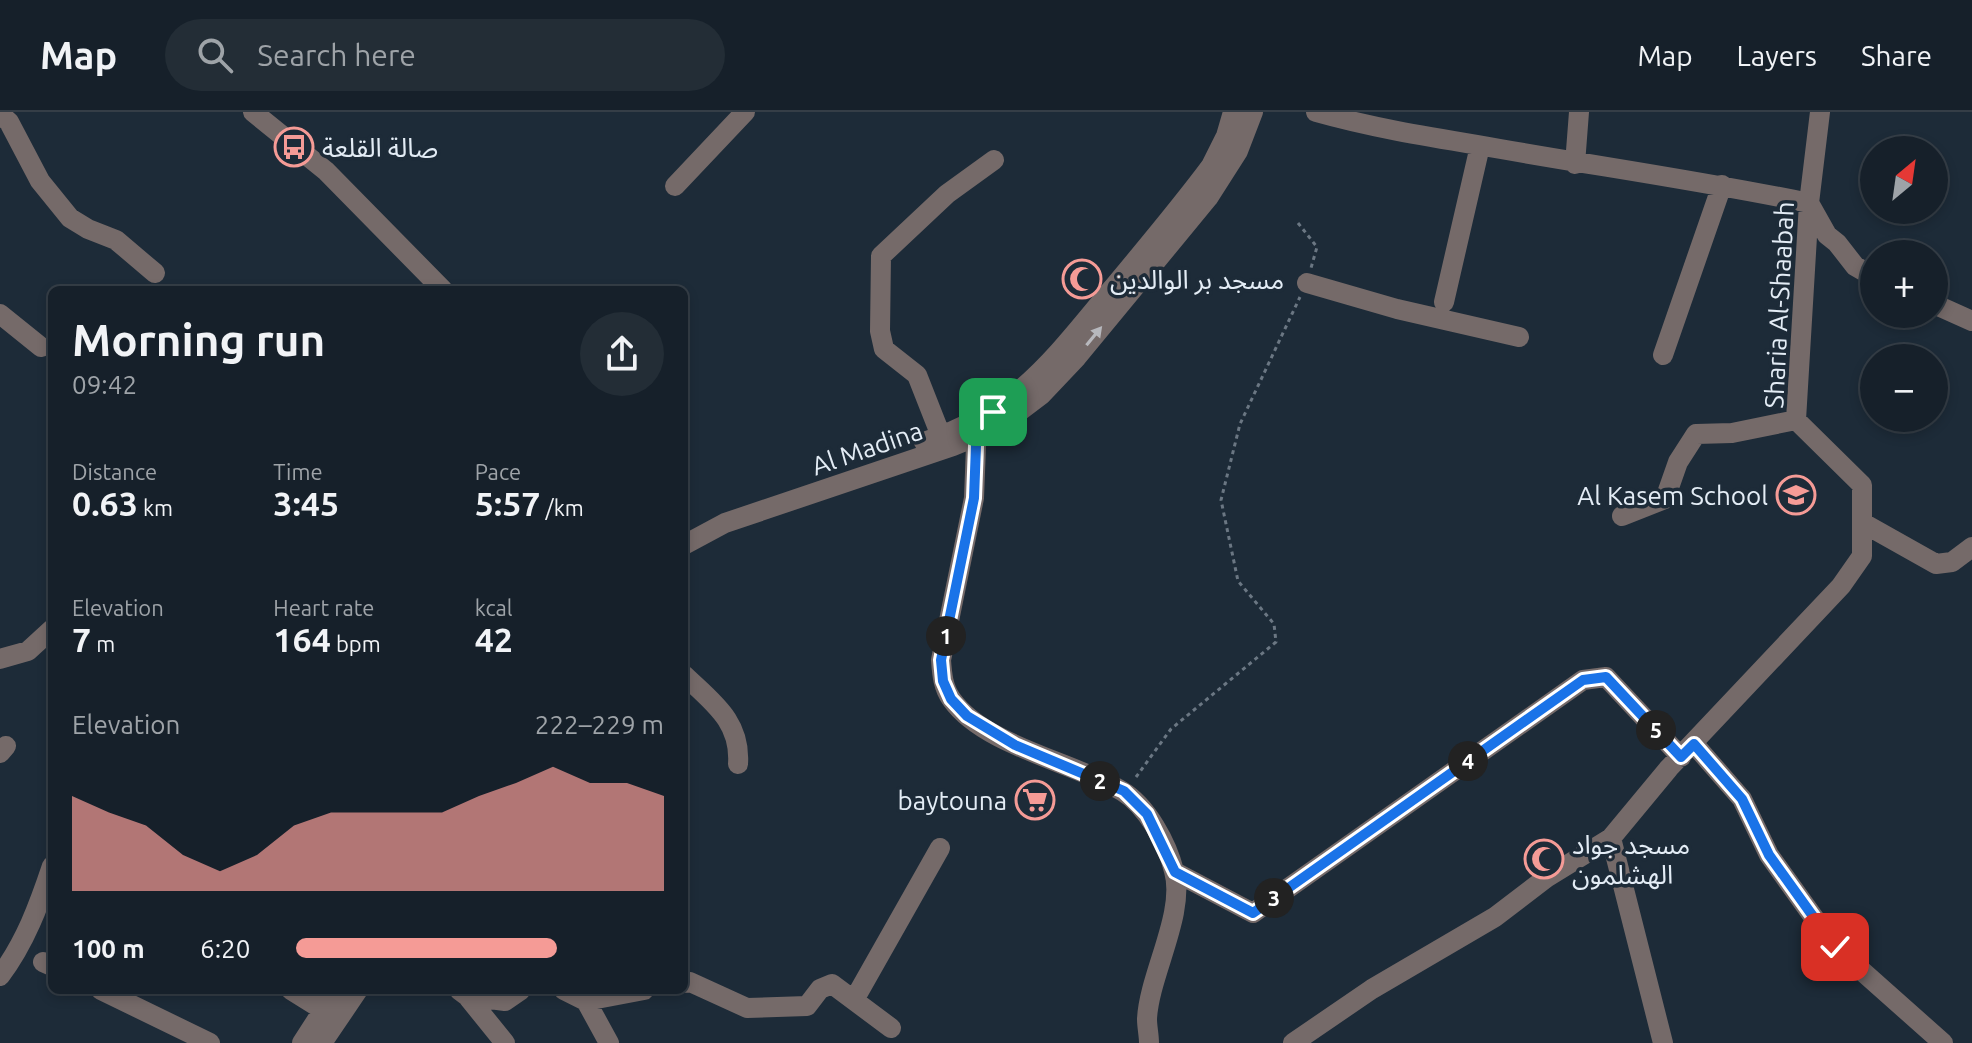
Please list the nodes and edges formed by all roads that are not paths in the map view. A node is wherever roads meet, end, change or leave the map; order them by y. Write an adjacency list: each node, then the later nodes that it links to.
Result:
1 (253, 112): 18 (street)
2 (745, 112): 13 (street)
3 (1233, 112): 27 (street, Al Madina)
4 (1253, 112): 27 (street, Al Madina, one-way to 4)
5 (1316, 112): 9 (street)
6 (1579, 112): 11 (street)
7 (1820, 112): 14 (street, Sharia Al-Shaabah)
8 (0, 114): 16 (street)
9 (1480, 146): 11 (street); 19 (street)
10 (994, 160): 28 (street)
11 (1575, 164): 12 (street)
12 (1722, 185): 14 (street); 25 (street)
13 (675, 186)
14 (1809, 203): 15 (street); 26 (street, Sharia Al-Shaabah)
15 (1860, 267)
16 (155, 273)
17 (1307, 283): 23 (street)
18 (439, 286)
19 (1444, 302)
20 (1948, 310): 22 (street)
21 (0, 314): 24 (street)
22 (1972, 321)
23 (1519, 337)
24 (41, 347)
25 (1663, 355)
26 (1796, 420): 29 (street); 30 (street, Sharia Al-Shaabah)
27 (977, 428): 28 (street, Al Madina); 32 (street, Al Madina); 41 (street)
28 (941, 436): 31 (street, Al Madina)
29 (1622, 516)
30 (1863, 523): 33 (street); 37 (street, Sharia Al-Shaabah)
31 (688, 527)
32 (688, 543)
33 (1972, 547)
34 (48, 633): 35 (street)
35 (0, 659)
36 (688, 679): 38 (street)
37 (1688, 750): 39 (street, Sharia Al-Shaabah); 41 (street); 66 (street)
38 (738, 764)
39 (1611, 838): 64 (street, Sharia Al-Shaabah); 65 (street)
40 (940, 848): 54 (street)
41 (1175, 872): 63 (street)
42 (48, 877): 43 (street)
43 (0, 976)
44 (688, 982): 54 (street)
45 (109, 994): 58 (street)
46 (297, 994): 56 (street)
47 (335, 994): 56 (street)
48 (354, 994): 56 (street)
49 (464, 994): 61 (street)
50 (468, 994): 51 (street)
51 (515, 994)
52 (572, 994): 55 (street)
53 (623, 994): 55 (street)
54 (854, 1000): 57 (street)
55 (586, 1001): 62 (street)
56 (330, 1015): 59 (street); 60 (street)
57 (891, 1028)
58 (210, 1043)
59 (302, 1043)
60 (322, 1043)
61 (505, 1043)
62 (609, 1043)
63 (1149, 1043)
64 (1293, 1043)
65 (1663, 1043)
66 (1943, 1043)

